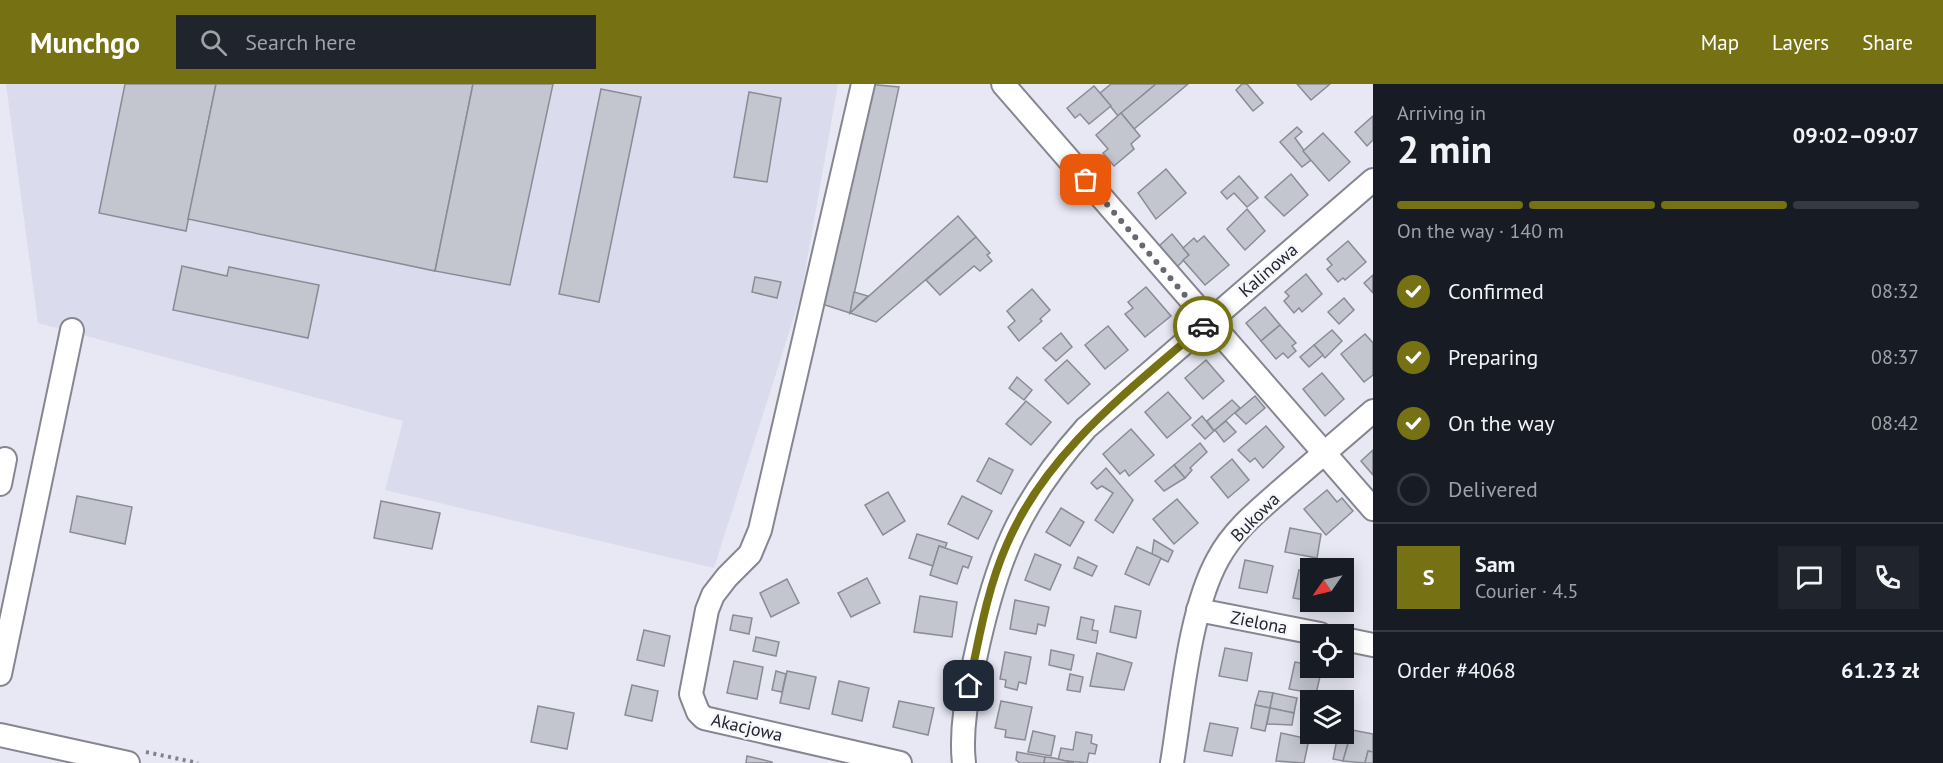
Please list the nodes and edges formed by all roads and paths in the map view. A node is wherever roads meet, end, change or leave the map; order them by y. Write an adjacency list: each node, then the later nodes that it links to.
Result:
1 (862, 84): 18 (street, Akacjowa)
2 (1003, 84): 4 (street)
3 (1373, 180): 4 (street, Kalinowa)
4 (1208, 322): 7 (street); 19 (street, Kalinowa)
5 (72, 330): 15 (street)
6 (1373, 411): 7 (street, Bukowa)
7 (1323, 454): 10 (street); 11 (street, Bukowa)
8 (5, 459): 9 (street)
9 (0, 484)
10 (1373, 509)
11 (1198, 610): 12 (street, Zielona); 20 (street, Bukowa)
12 (1300, 630)
13 (1354, 641): 14 (street)
14 (1373, 645)
15 (0, 674)
16 (0, 735): 17 (street)
17 (128, 763)
18 (900, 763)
19 (964, 763)
20 (1172, 763)

